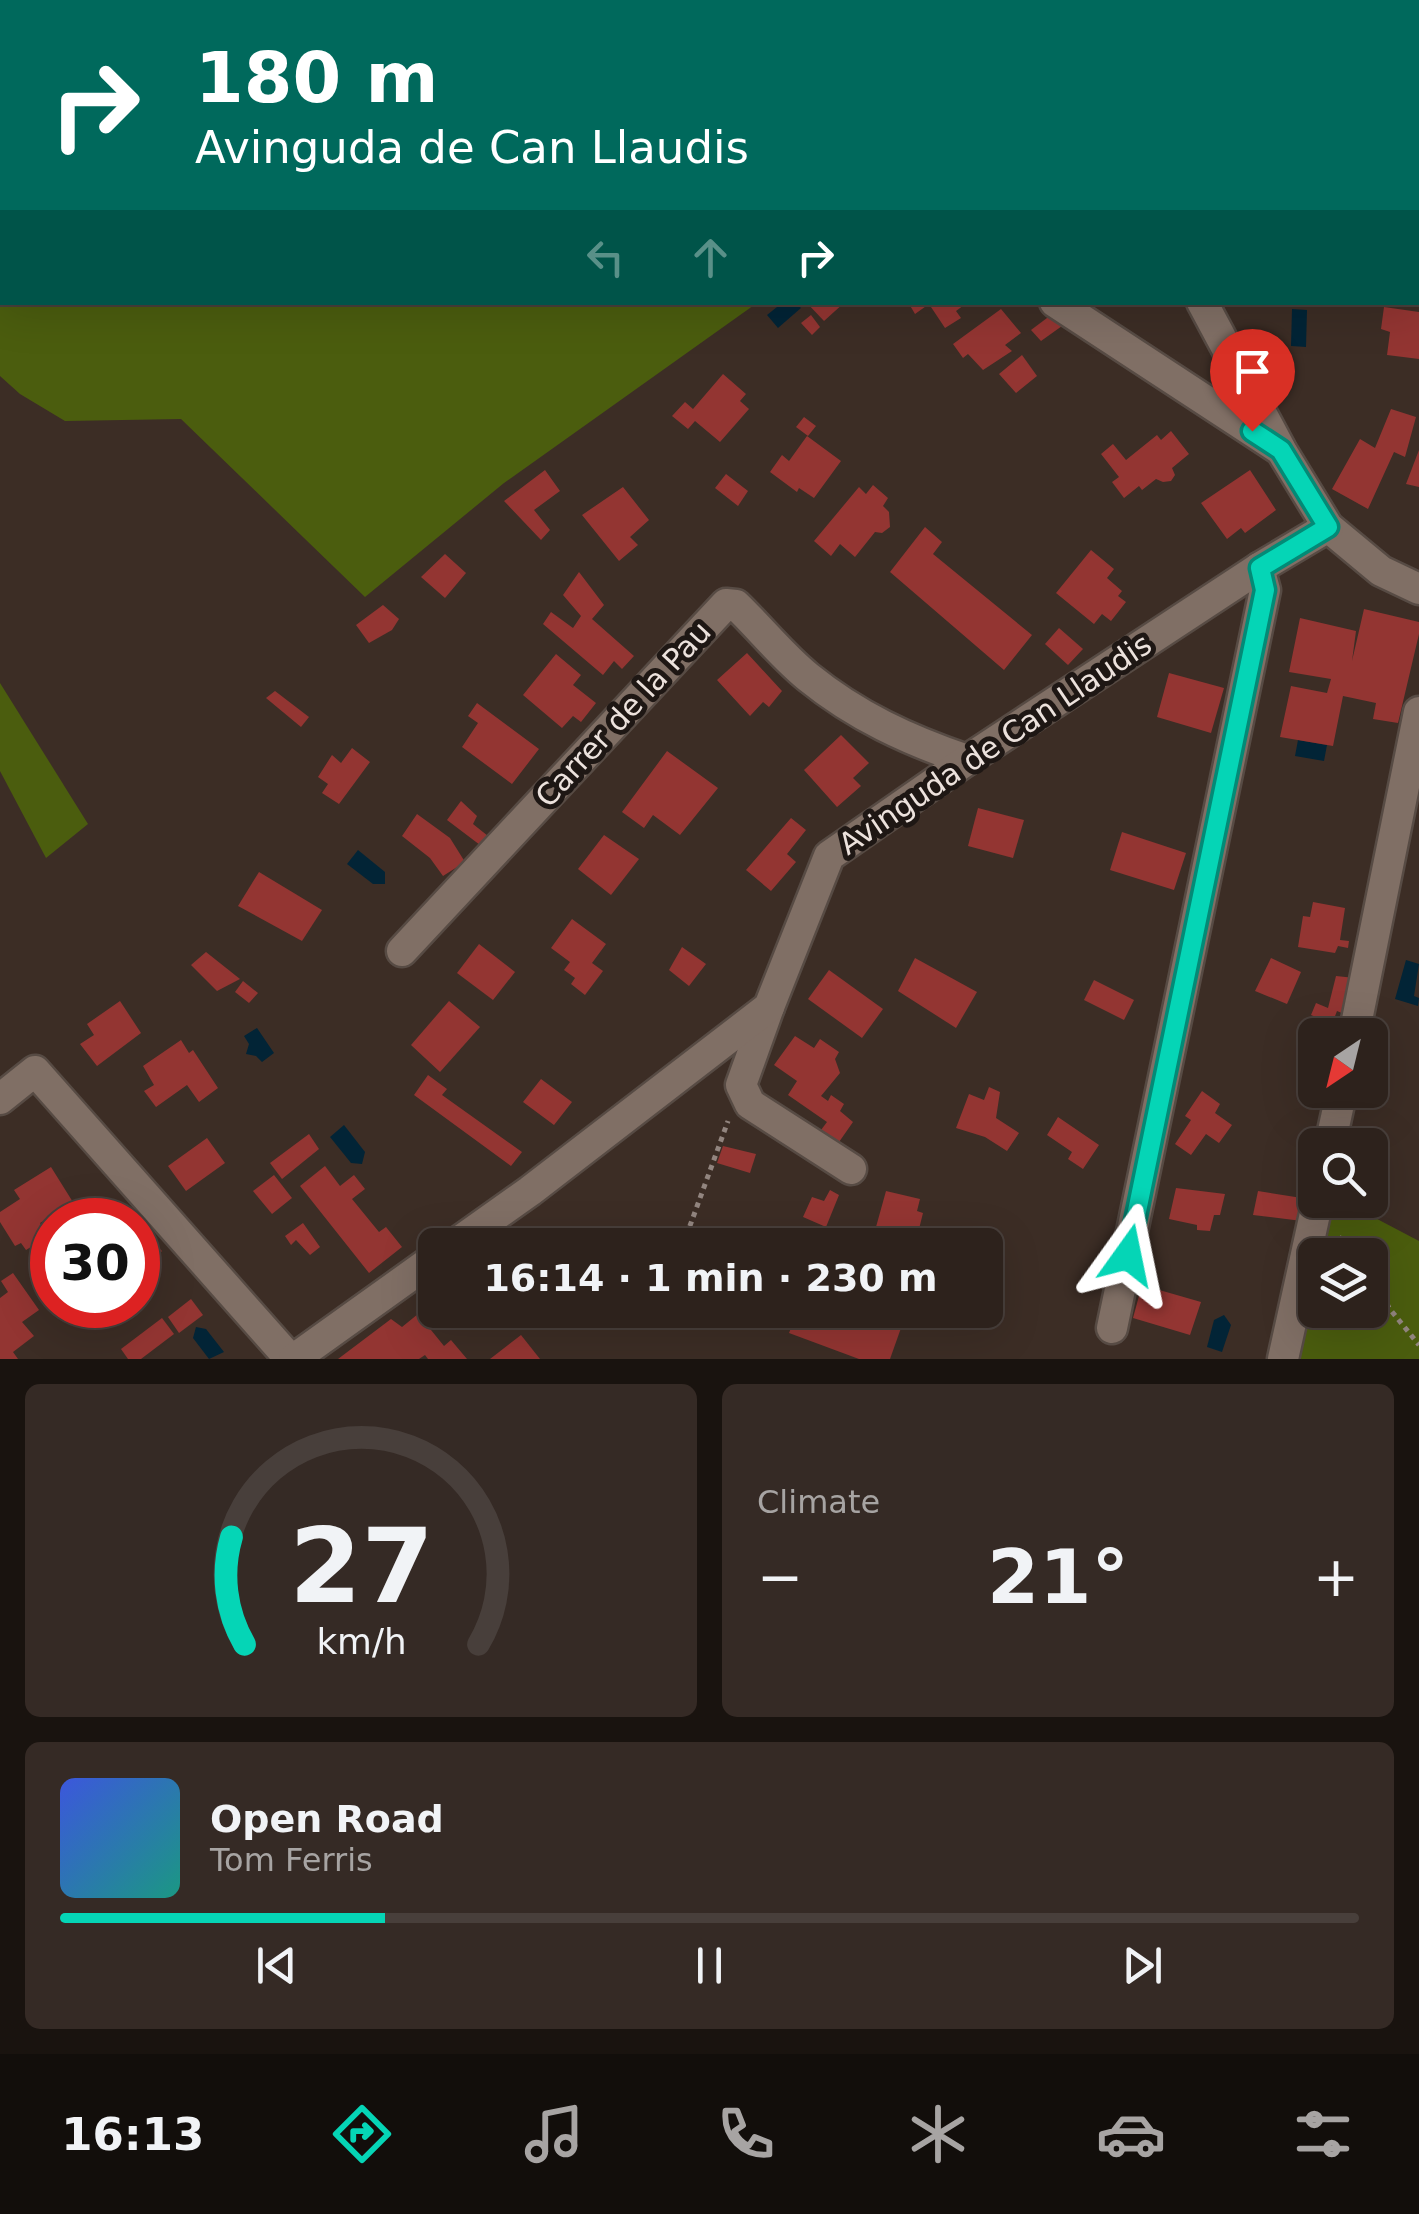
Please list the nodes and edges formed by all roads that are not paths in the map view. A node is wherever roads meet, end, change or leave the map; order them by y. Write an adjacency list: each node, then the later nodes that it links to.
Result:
1 (1060, 305): 3 (street)
2 (1204, 305): 3 (street)
3 (1281, 450): 4 (street)
4 (1328, 527): 5 (street, Avinguda de Can Llaudis); 6 (street)
5 (1260, 568): 8 (street, Avinguda de Can Llaudis); 17 (street)
6 (1419, 589)
7 (1419, 712): 11 (street)
8 (967, 760): 9 (street, Carrer de la Pau); 10 (street, Avinguda de Can Llaudis)
9 (402, 951)
10 (769, 1006): 13 (street, Avinguda de Can Llaudis); 15 (street)
11 (1357, 1018)
12 (0, 1099): 18 (street)
13 (851, 1169)
14 (1314, 1218): 19 (street)
15 (478, 1228)
16 (418, 1270): 18 (street)
17 (1112, 1328)
18 (292, 1359)
19 (1282, 1359)

